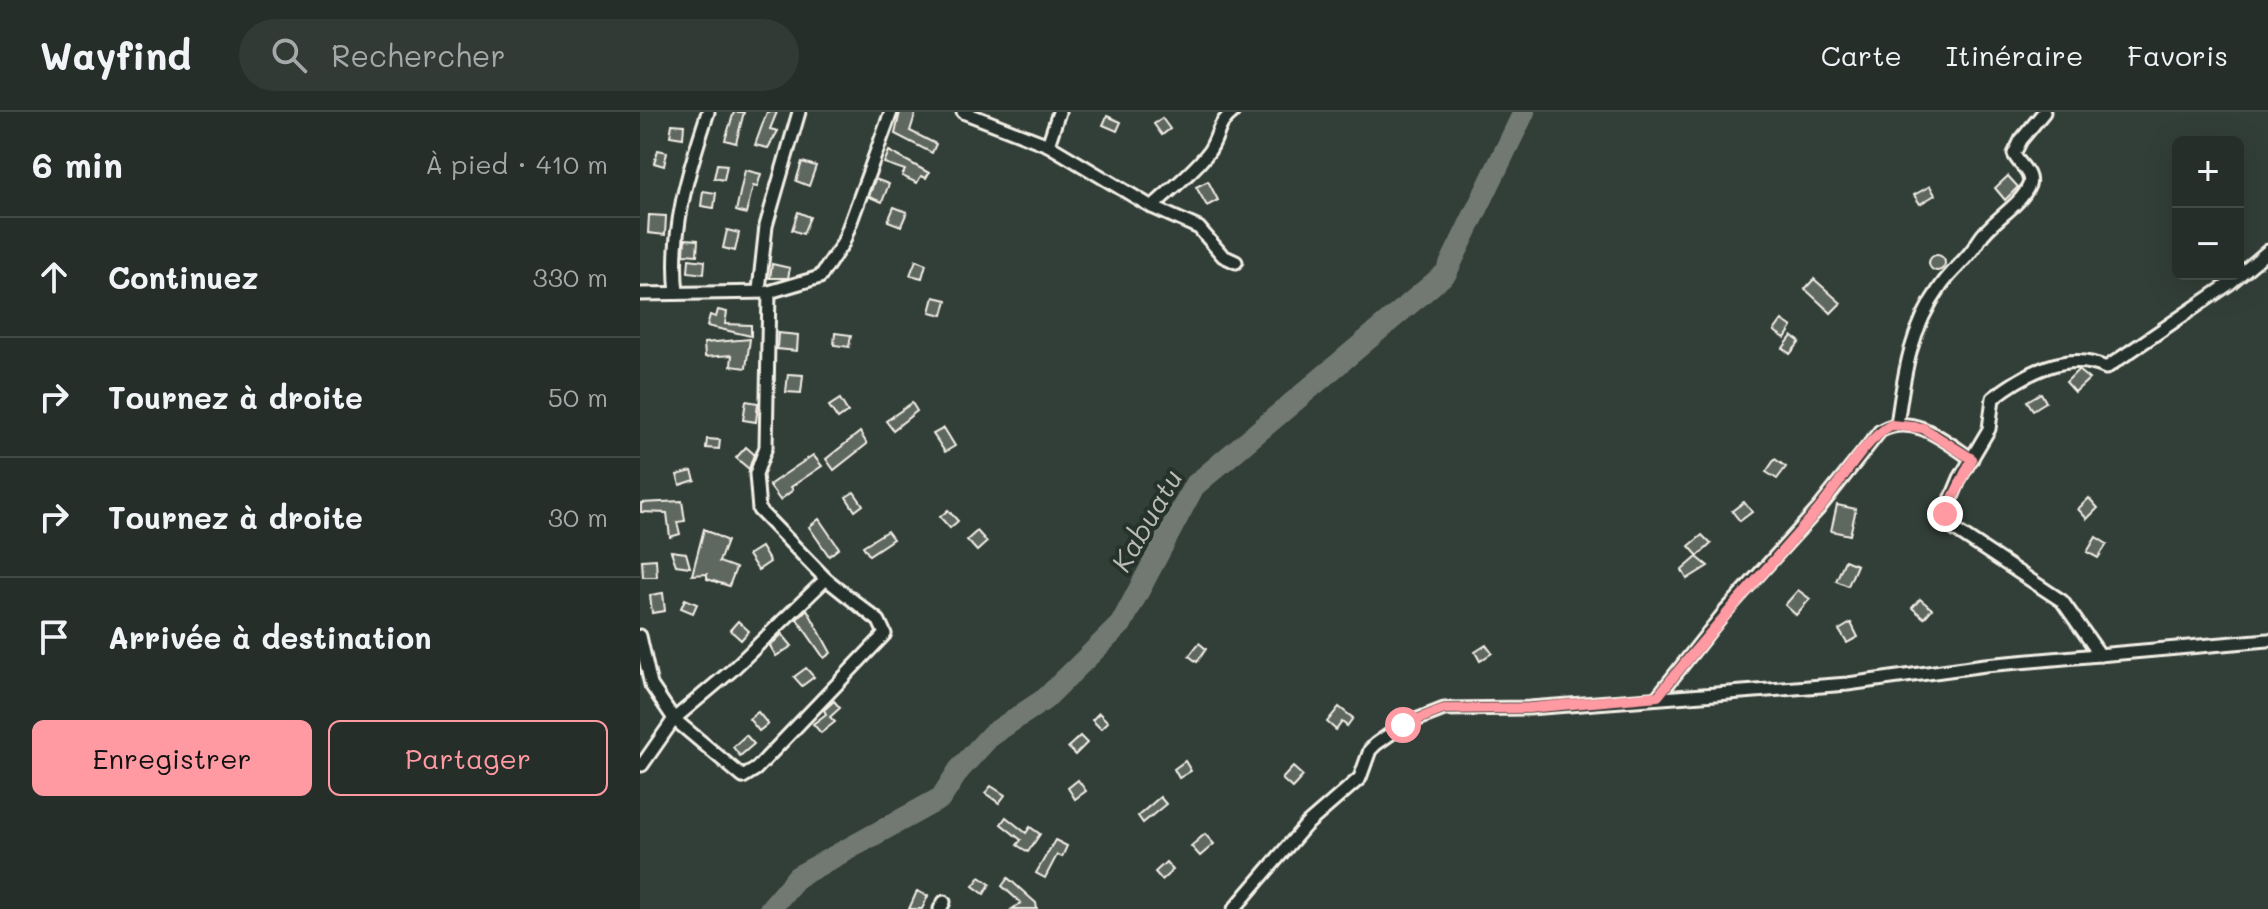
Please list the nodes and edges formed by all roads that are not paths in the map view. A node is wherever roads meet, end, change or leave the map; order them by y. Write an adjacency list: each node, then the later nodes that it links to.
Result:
1 (708, 112): 14 (street)
2 (799, 112): 13 (street)
3 (891, 112): 13 (street)
4 (963, 112): 8 (street)
5 (1059, 112): 9 (street)
6 (1233, 112): 10 (street)
7 (2044, 112): 16 (street)
8 (987, 116): 9 (street)
9 (1048, 145): 10 (street)
10 (1152, 207): 12 (street)
11 (2268, 251): 17 (street)
12 (1236, 262)
13 (764, 291): 14 (street); 18 (street)
14 (677, 293): 15 (street)
15 (640, 294)
16 (1897, 425): 17 (street); 22 (street)
17 (1972, 459): 21 (street)
18 (826, 579): 23 (street); 23 (street)
19 (640, 636): 23 (street)
20 (2268, 640): 21 (street)
21 (2100, 655): 22 (street)
22 (1658, 696): 25 (street)
23 (674, 719): 24 (street)
24 (642, 765)
25 (1234, 909)

